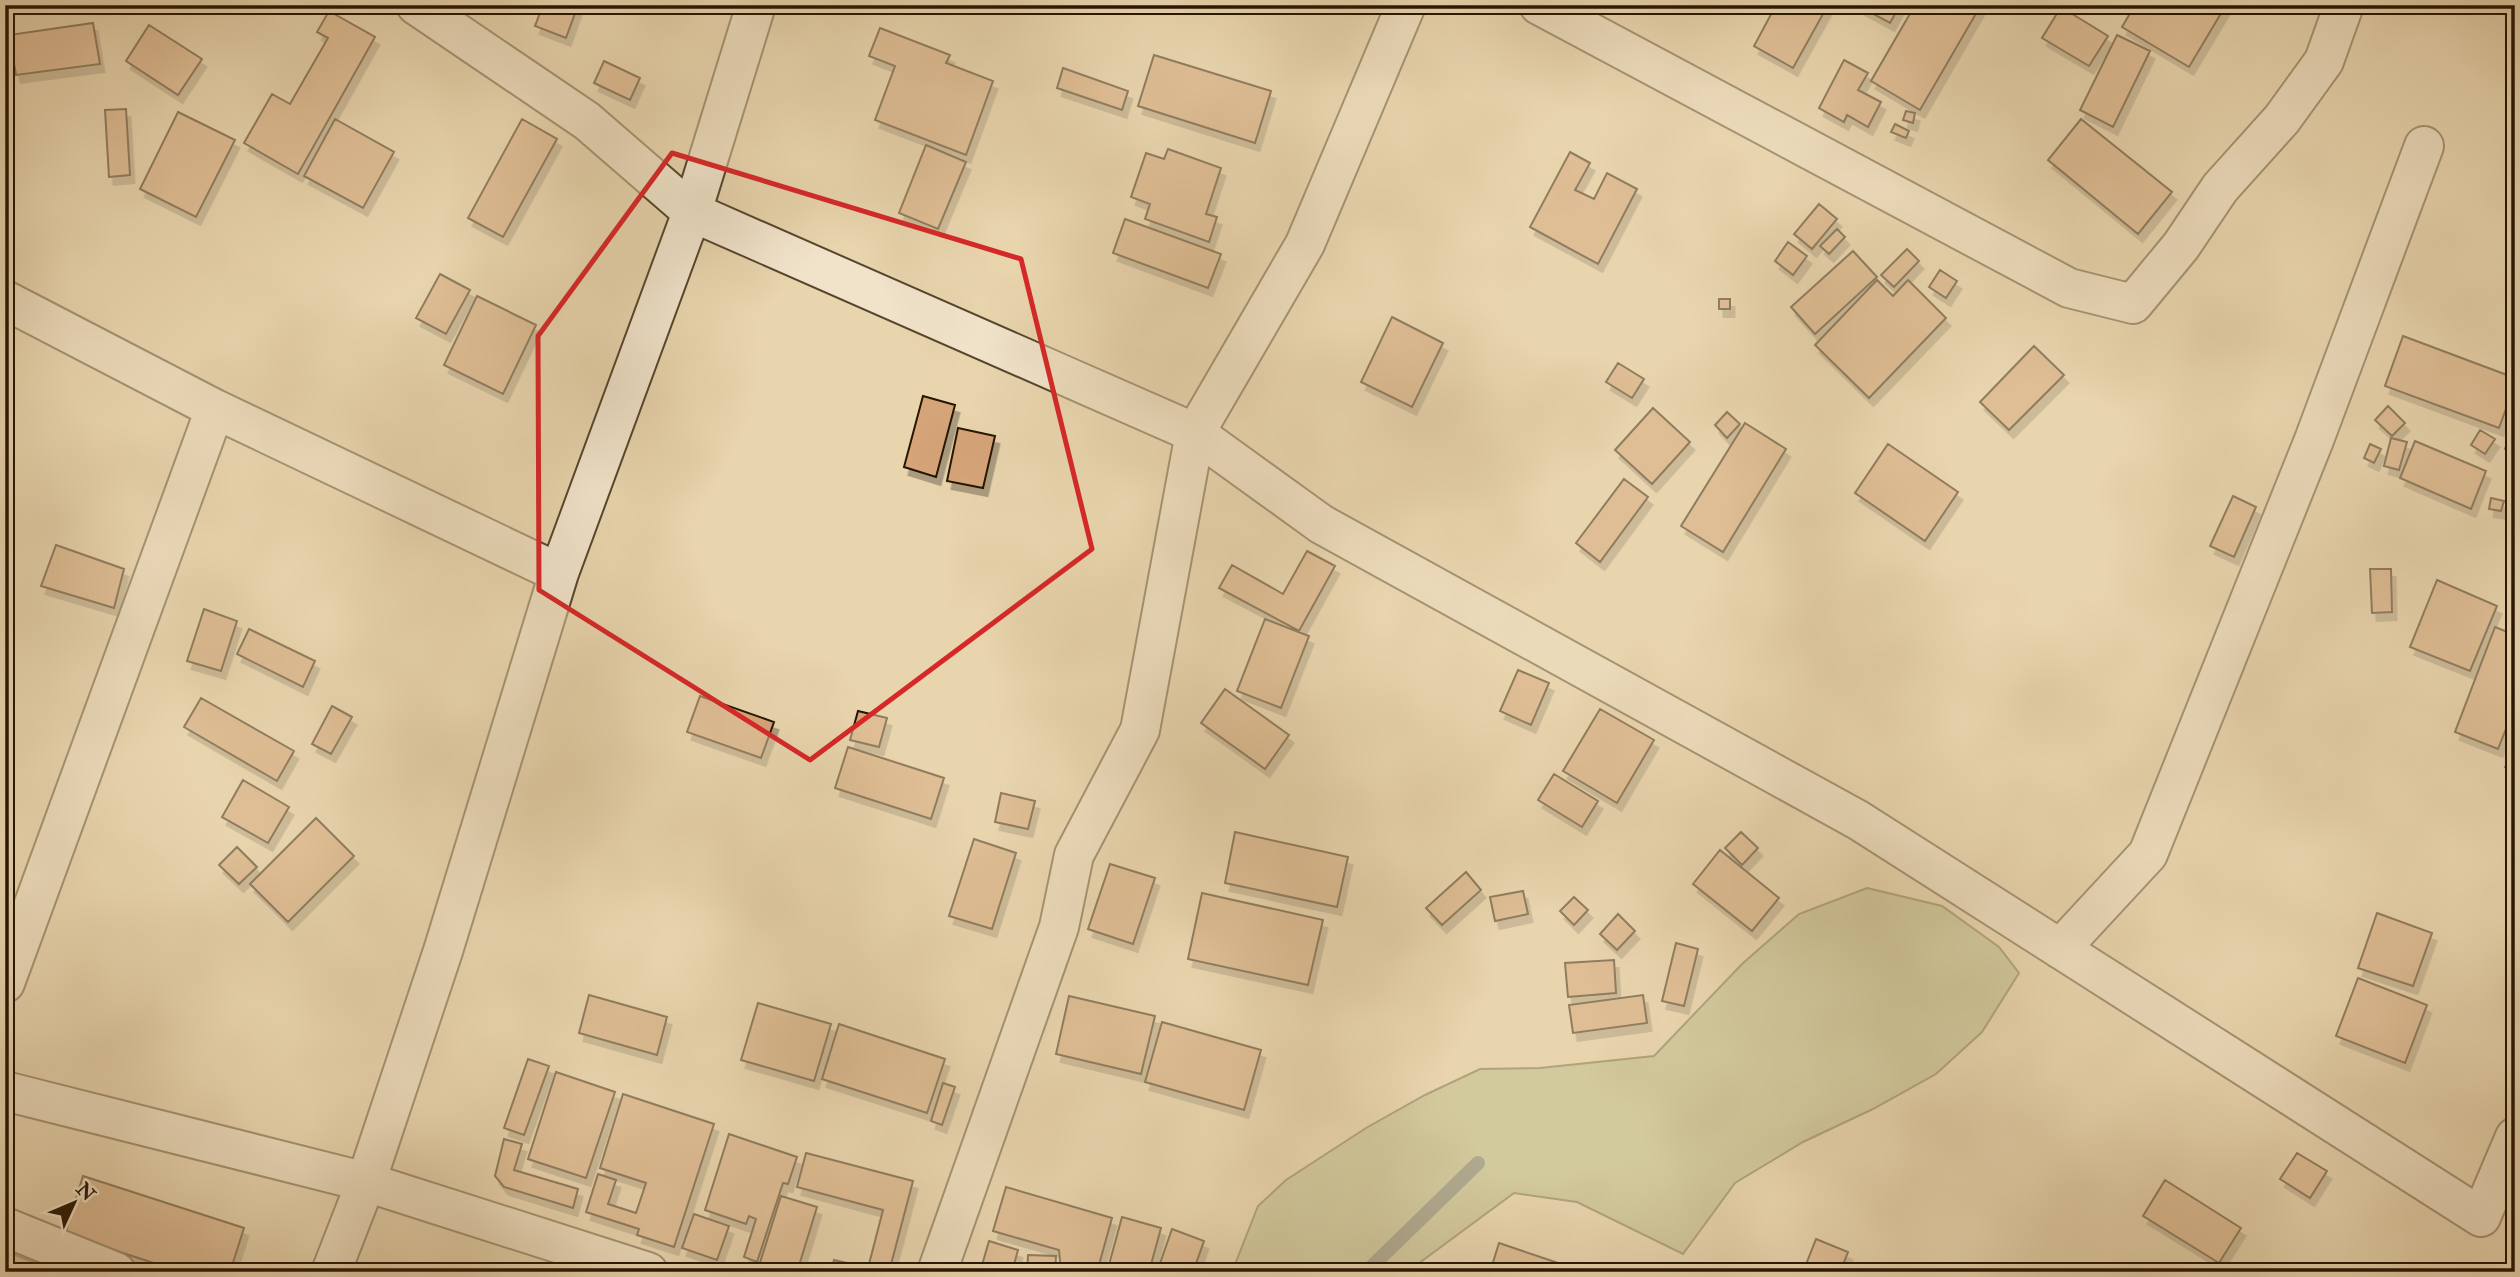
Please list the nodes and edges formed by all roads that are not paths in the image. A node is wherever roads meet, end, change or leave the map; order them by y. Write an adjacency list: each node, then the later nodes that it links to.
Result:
1 (416, 5): 7 (street)
2 (756, 5): 7 (street)
3 (1406, 5): 10 (street)
4 (1539, 5): 5 (street)
5 (2344, 5)
6 (2424, 146): 12 (street)
7 (692, 212): 10 (street); 11 (street)
8 (5, 300): 9 (street)
9 (215, 409): 11 (street); 13 (street)
10 (1195, 433): 12 (street); 21 (street)
11 (559, 573): 16 (street)
12 (2060, 949): 15 (street)
13 (5, 983)
14 (5, 1091): 16 (street)
15 (2515, 1136)
16 (366, 1182): 19 (street); 20 (street)
17 (5, 1227): 18 (street)
18 (116, 1272)
19 (331, 1272)
20 (648, 1272)
21 (937, 1272)

